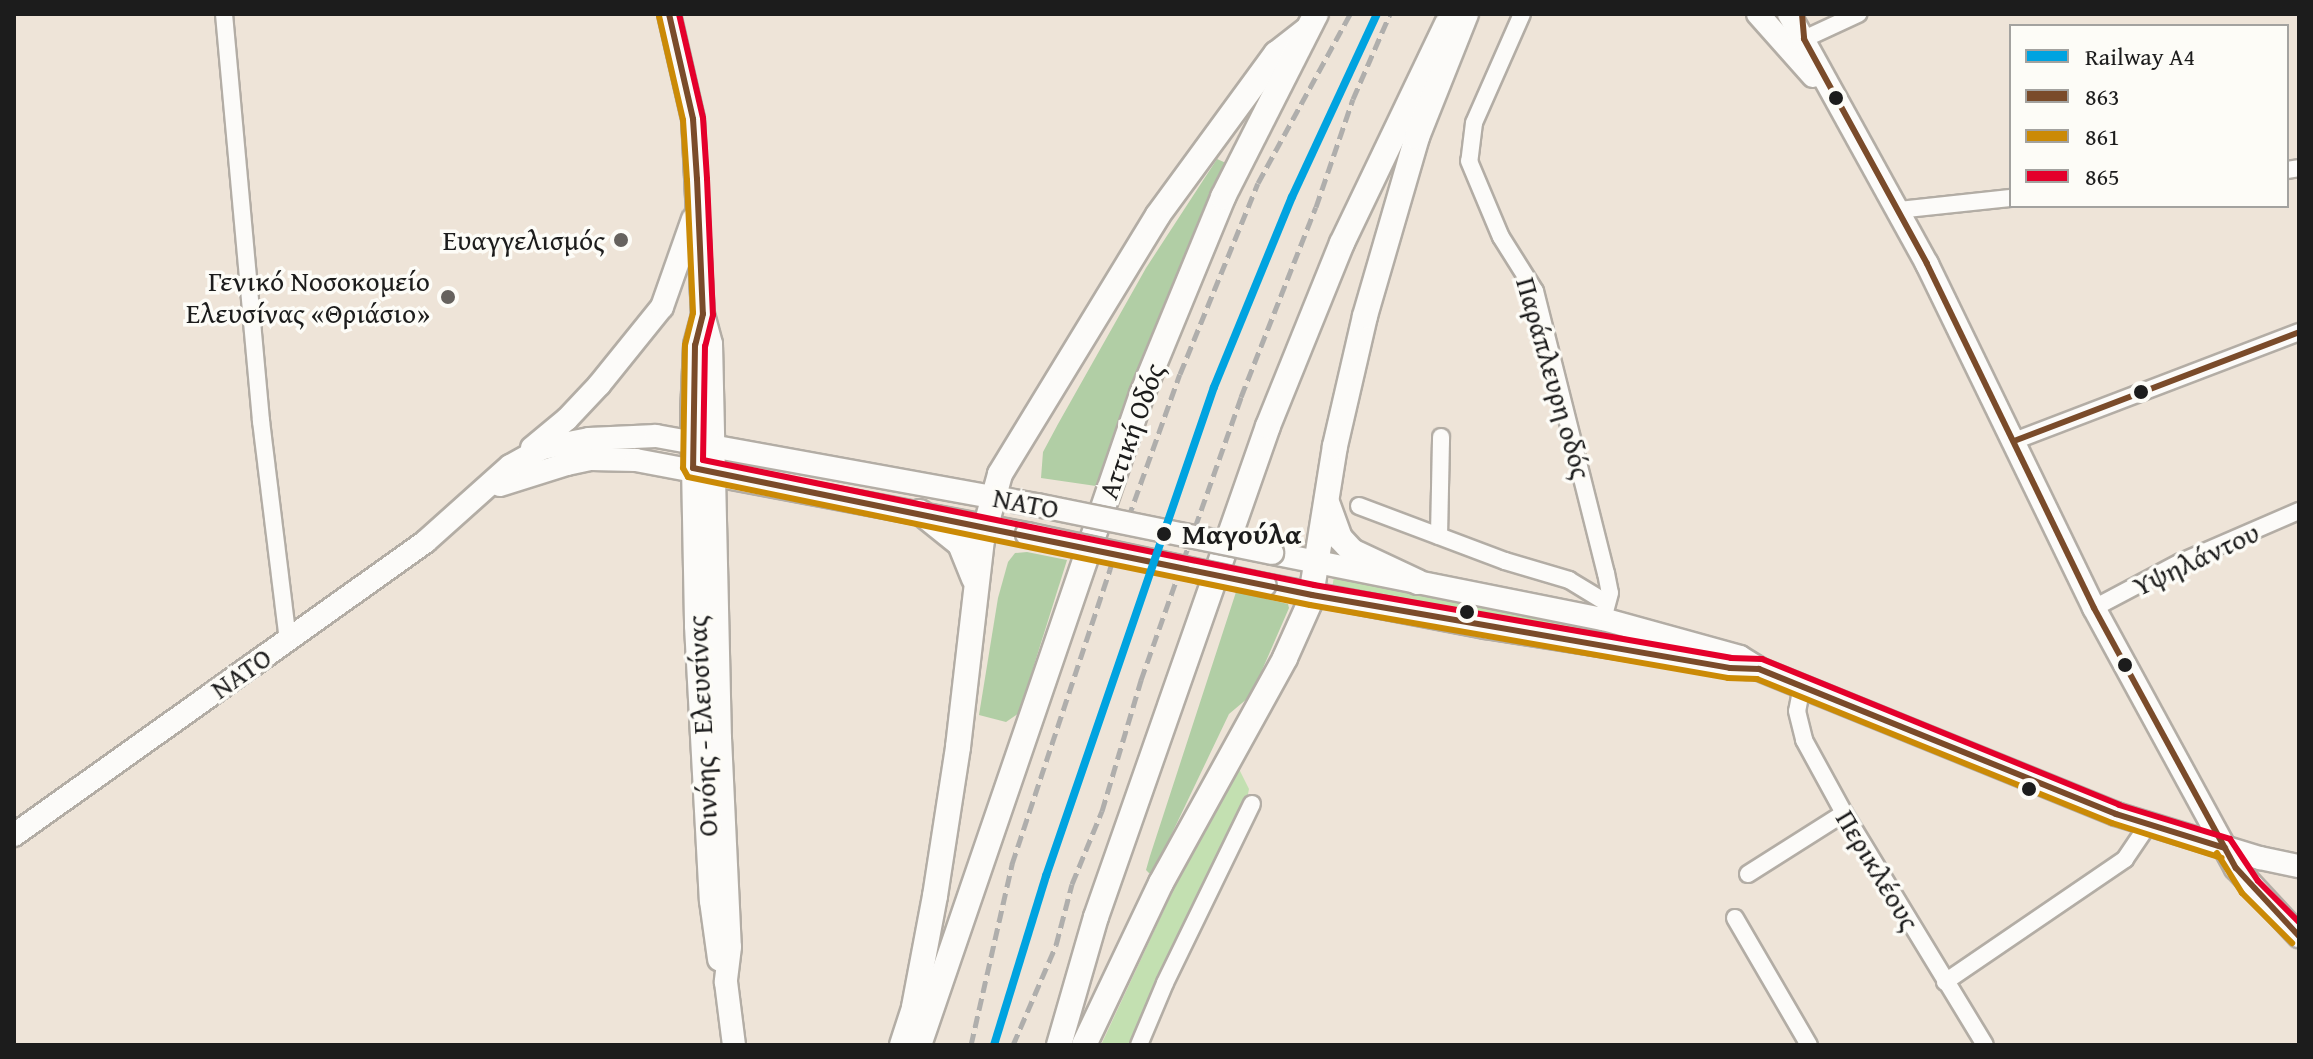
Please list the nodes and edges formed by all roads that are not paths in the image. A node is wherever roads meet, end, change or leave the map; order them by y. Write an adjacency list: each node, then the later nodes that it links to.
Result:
1 (224, 14): 38 (street)
2 (669, 14): 14 (main road)
3 (1452, 14): 56 (highway)
4 (1466, 14): 24 (highway)
5 (1522, 14): 37 (street, Παράπλευρη οδός)
6 (1758, 14): 12 (main road)
7 (1789, 14): 11 (main road)
8 (1802, 14): 11 (main road)
9 (1858, 14): 11 (street)
10 (1311, 22): 23 (highway); 55 (highway, Αττική Οδός)
11 (1804, 39): 12 (main road)
12 (1833, 97): 15 (main road)
13 (2009, 198): 15 (street)
14 (698, 202): 19 (main road); 20 (main road)
15 (1898, 210): 18 (main road)
16 (2299, 332): 18 (street)
17 (1441, 437): 31 (street)
18 (2014, 441): 36 (main road)
19 (702, 443): 20 (main road, ΝΑΤΟ); 21 (main road); 23 (main road, ΝΑΤΟ)
20 (510, 466): 26 (main road, ΝΑΤΟ)
21 (702, 470): 22 (main road, ΝΑΤΟ); 26 (main road, ΝΑΤΟ); 29 (main road, Οινόης - Ελευσίνας); 51 (main road, Οινόης - Ελευσίνας)
22 (761, 481): 28 (main road, ΝΑΤΟ); 29 (main road)
23 (994, 496): 30 (highway); 32 (main road, ΝΑΤΟ, bridge)
24 (1328, 503): 32 (highway); 33 (highway)
25 (1359, 506): 31 (street)
26 (465, 507): 38 (main road, ΝΑΤΟ)
27 (2299, 511): 36 (street, Υψηλάντου)
28 (920, 512): 30 (main road, ΝΑΤΟ); 34 (highway)
29 (713, 518): 51 (main road, Οινόης - Ελευσίνας)
30 (985, 525): 34 (highway); 35 (main road, ΝΑΤΟ, bridge)
31 (1439, 536): 37 (street)
32 (1318, 562): 33 (main road, ΝΑΤΟ); 35 (highway)
33 (1418, 582): 37 (main road, ΝΑΤΟ)
34 (976, 591): 54 (highway)
35 (1312, 595): 39 (main road, ΝΑΤΟ); 57 (highway)
36 (2094, 608): 45 (main road)
37 (1605, 611): 39 (main road, ΝΑΤΟ)
38 (288, 640): 44 (main road, ΝΑΤΟ)
39 (1759, 669): 40 (main road)
40 (1802, 686): 42 (street, Περικλέους); 43 (main road)
41 (1252, 804): 58 (street)
42 (1844, 813): 48 (street); 52 (street, Περικλέους)
43 (2148, 825): 45 (main road); 52 (street)
44 (14, 835)
45 (2225, 848): 46 (main road); 47 (main road); 50 (main road)
46 (2299, 851)
47 (2299, 866)
48 (1748, 874)
49 (1735, 918): 59 (street)
50 (2299, 936)
51 (726, 982): 53 (main road, Οινόης - Ελευσίνας)
52 (1945, 982): 60 (street, Περικλέους)
53 (734, 1045)
54 (902, 1045)
55 (919, 1045)
56 (1059, 1045)
57 (1084, 1045)
58 (1139, 1045)
59 (1809, 1045)
60 (1985, 1045)

